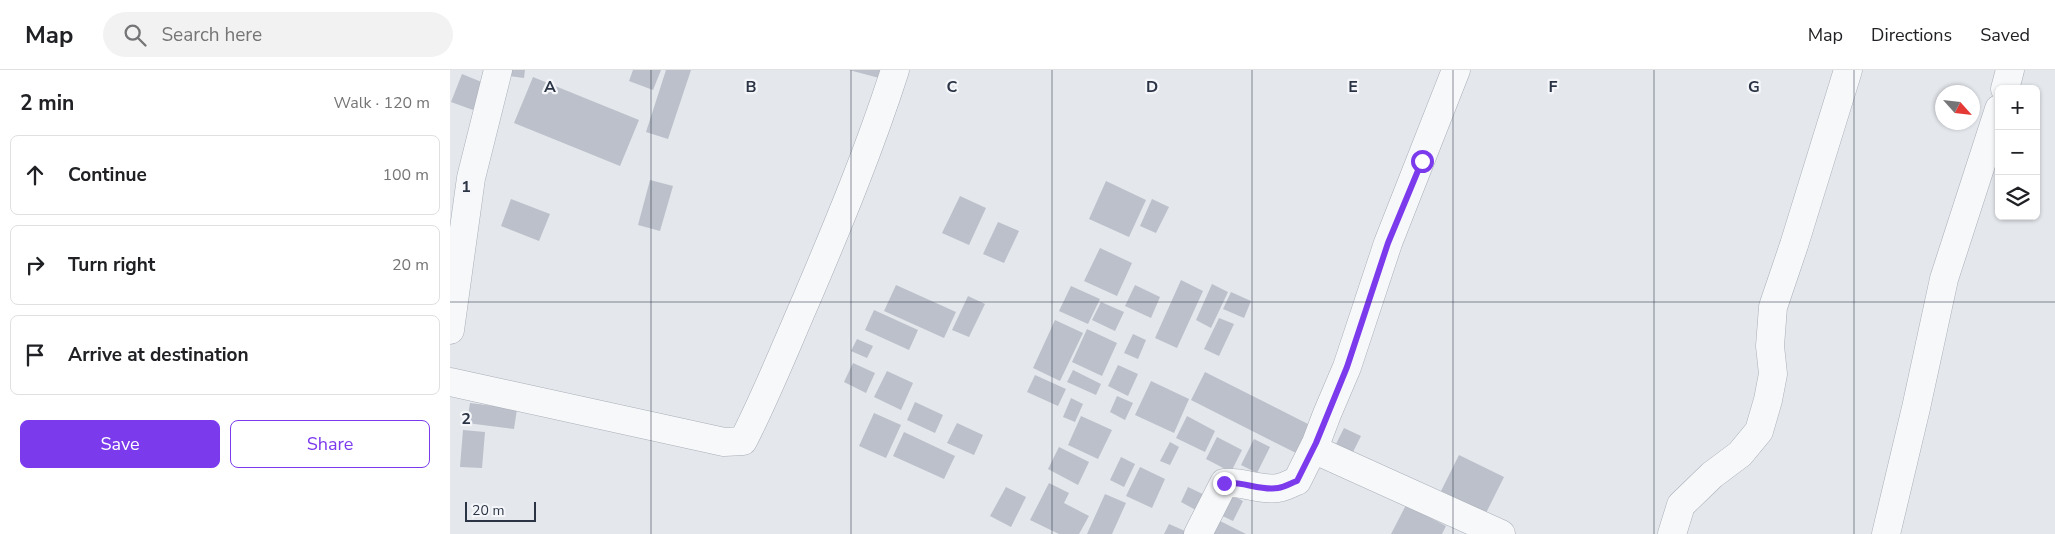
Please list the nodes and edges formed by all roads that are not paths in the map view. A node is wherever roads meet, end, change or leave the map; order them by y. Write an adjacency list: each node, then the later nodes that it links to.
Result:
1 (498, 70): 8 (street)
2 (894, 70): 9 (street)
3 (1456, 70): 10 (street)
4 (1848, 70): 13 (street)
5 (2010, 70): 6 (street)
6 (2006, 85)
7 (1995, 121): 14 (street)
8 (450, 330)
9 (450, 382)
10 (1313, 449): 11 (street); 12 (street)
11 (1198, 534)
12 (1501, 534)
13 (1672, 534)
14 (1886, 534)

